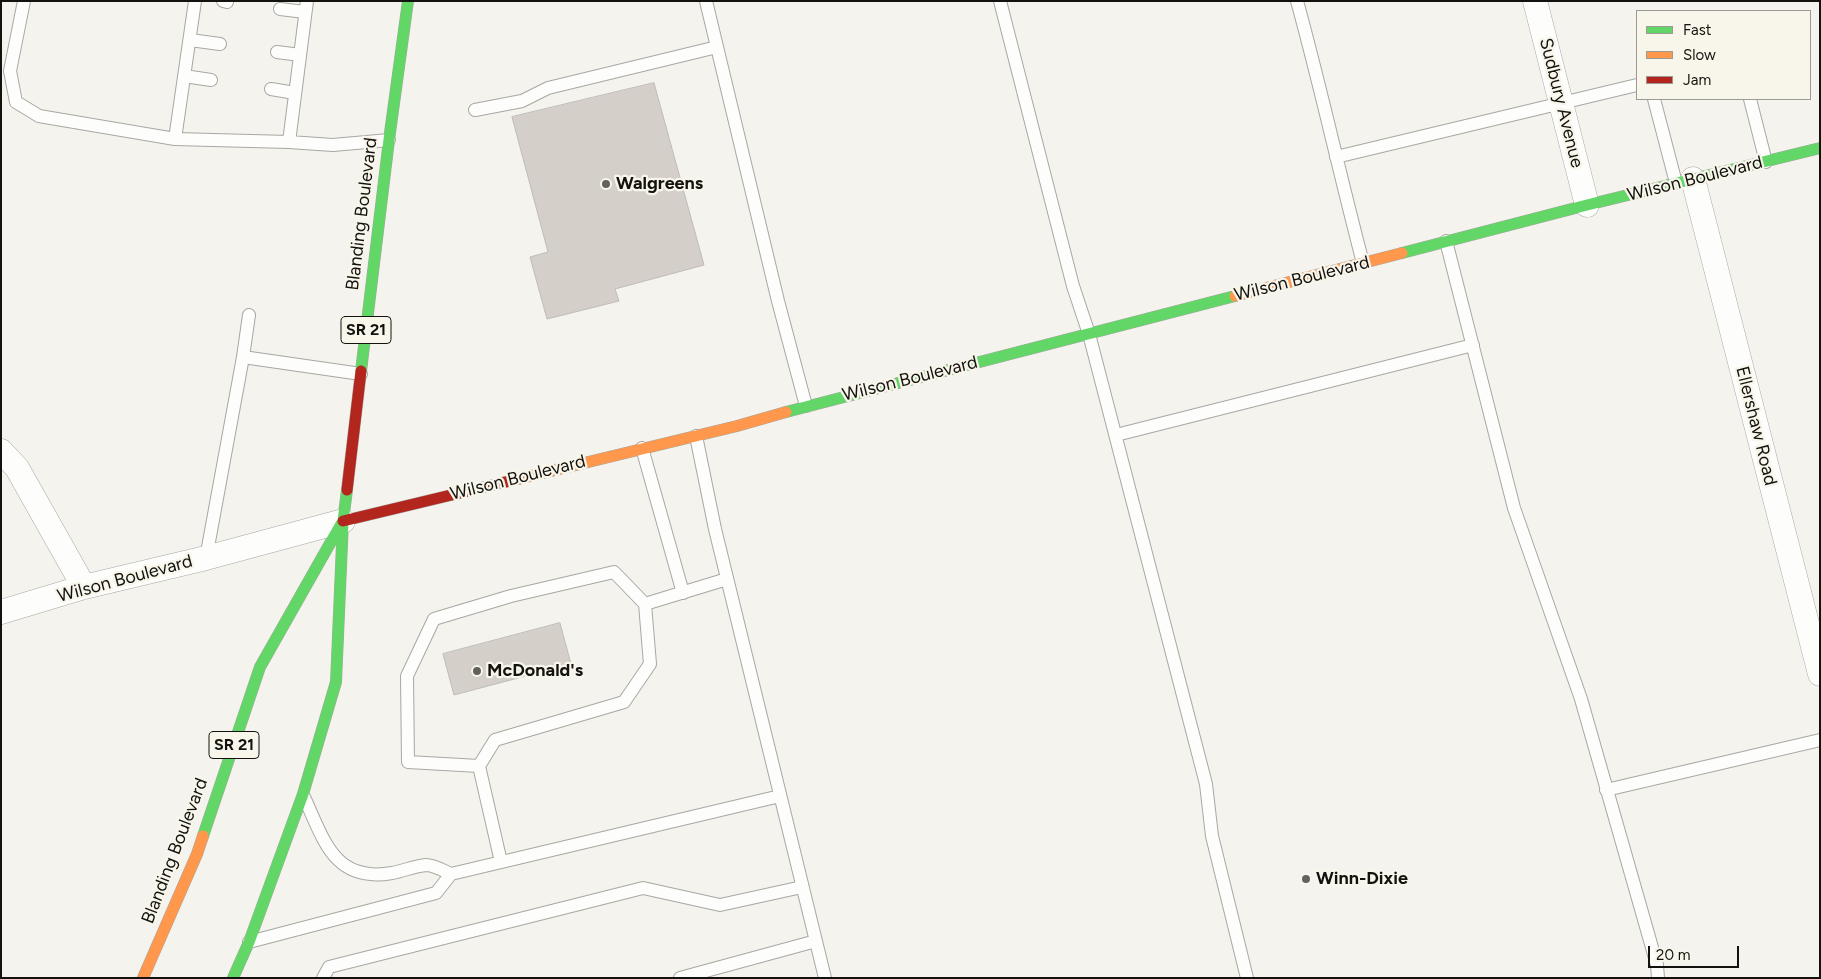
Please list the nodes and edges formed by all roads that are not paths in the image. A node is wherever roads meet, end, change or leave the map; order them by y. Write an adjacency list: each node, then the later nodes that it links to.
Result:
1 (24, 1): 26 (lane)
2 (195, 1): 12 (lane)
3 (223, 1): 9 (lane)
4 (408, 1): 27 (main road, Blanding Boulevard / SR 21)
5 (706, 1): 14 (lane)
6 (1000, 1): 37 (lane)
7 (1298, 1): 30 (lane)
8 (1535, 1): 24 (street, Sudbury Avenue)
9 (227, 2)
10 (306, 7): 11 (lane); 16 (lane)
11 (280, 9)
12 (190, 40): 13 (lane); 17 (lane)
13 (220, 44)
14 (717, 47): 25 (lane); 41 (lane)
15 (277, 52): 16 (lane)
16 (300, 55): 21 (lane)
17 (184, 76): 18 (lane); 26 (lane)
18 (212, 80)
19 (1636, 85): 24 (lane)
20 (272, 89): 21 (lane)
21 (295, 93): 28 (lane)
22 (1654, 100): 32 (lane)
23 (1750, 100): 31 (lane)
24 (1562, 104): 30 (lane); 33 (street, Sudbury Avenue)
25 (475, 110)
26 (175, 139): 28 (lane)
27 (389, 140): 28 (lane); 40 (main road, Blanding Boulevard / SR 21)
28 (289, 142)
29 (1820, 148): 31 (main road, Wilson Boulevard)
30 (1336, 157): 35 (lane)
31 (1766, 162): 32 (main road, Wilson Boulevard)
32 (1685, 181): 33 (main road, Wilson Boulevard); 53 (street, Ellershaw Road)
33 (1587, 205): 34 (main road, Wilson Boulevard)
34 (1446, 241): 35 (main road, Wilson Boulevard); 38 (lane)
35 (1363, 263): 37 (main road, Wilson Boulevard)
36 (248, 315): 39 (lane)
37 (1089, 334): 41 (main road, Wilson Boulevard); 42 (lane)
38 (1473, 345): 42 (lane); 56 (lane)
39 (243, 357): 40 (lane); 47 (lane)
40 (361, 374): 46 (main road, Blanding Boulevard / SR 21)
41 (806, 406): 43 (main road, Wilson Boulevard)
42 (1116, 435): 70 (lane)
43 (696, 436): 44 (main road, Wilson Boulevard); 48 (lane)
44 (642, 448): 46 (main road, Wilson Boulevard); 50 (lane)
45 (1, 451): 49 (street)
46 (343, 521): 47 (street, Wilson Boulevard); 57 (main road, Blanding Boulevard / SR 21); 65 (main road, Blanding Boulevard / SR 21)
47 (206, 558): 49 (street, Wilson Boulevard)
48 (727, 579): 50 (lane); 58 (lane)
49 (84, 587): 52 (street, Wilson Boulevard)
50 (684, 593): 51 (lane)
51 (646, 604): 55 (lane); 55 (lane)
52 (1, 612)
53 (1820, 674)
54 (1820, 740): 56 (lane)
55 (479, 766): 59 (lane)
56 (1606, 790): 71 (lane)
57 (303, 794): 60 (lane); 63 (main road, Blanding Boulevard / SR 21)
58 (780, 796): 59 (lane); 61 (lane)
59 (501, 862): 60 (lane)
60 (451, 874): 63 (lane)
61 (802, 887): 62 (lane); 67 (lane)
62 (816, 941): 64 (lane); 69 (lane)
63 (249, 942): 66 (main road, Blanding Boulevard / SR 21)
64 (714, 973): 68 (lane)
65 (143, 978)
66 (234, 978)
67 (323, 978)
68 (680, 978)
69 (825, 978)
70 (1247, 978)
71 (1658, 978)

